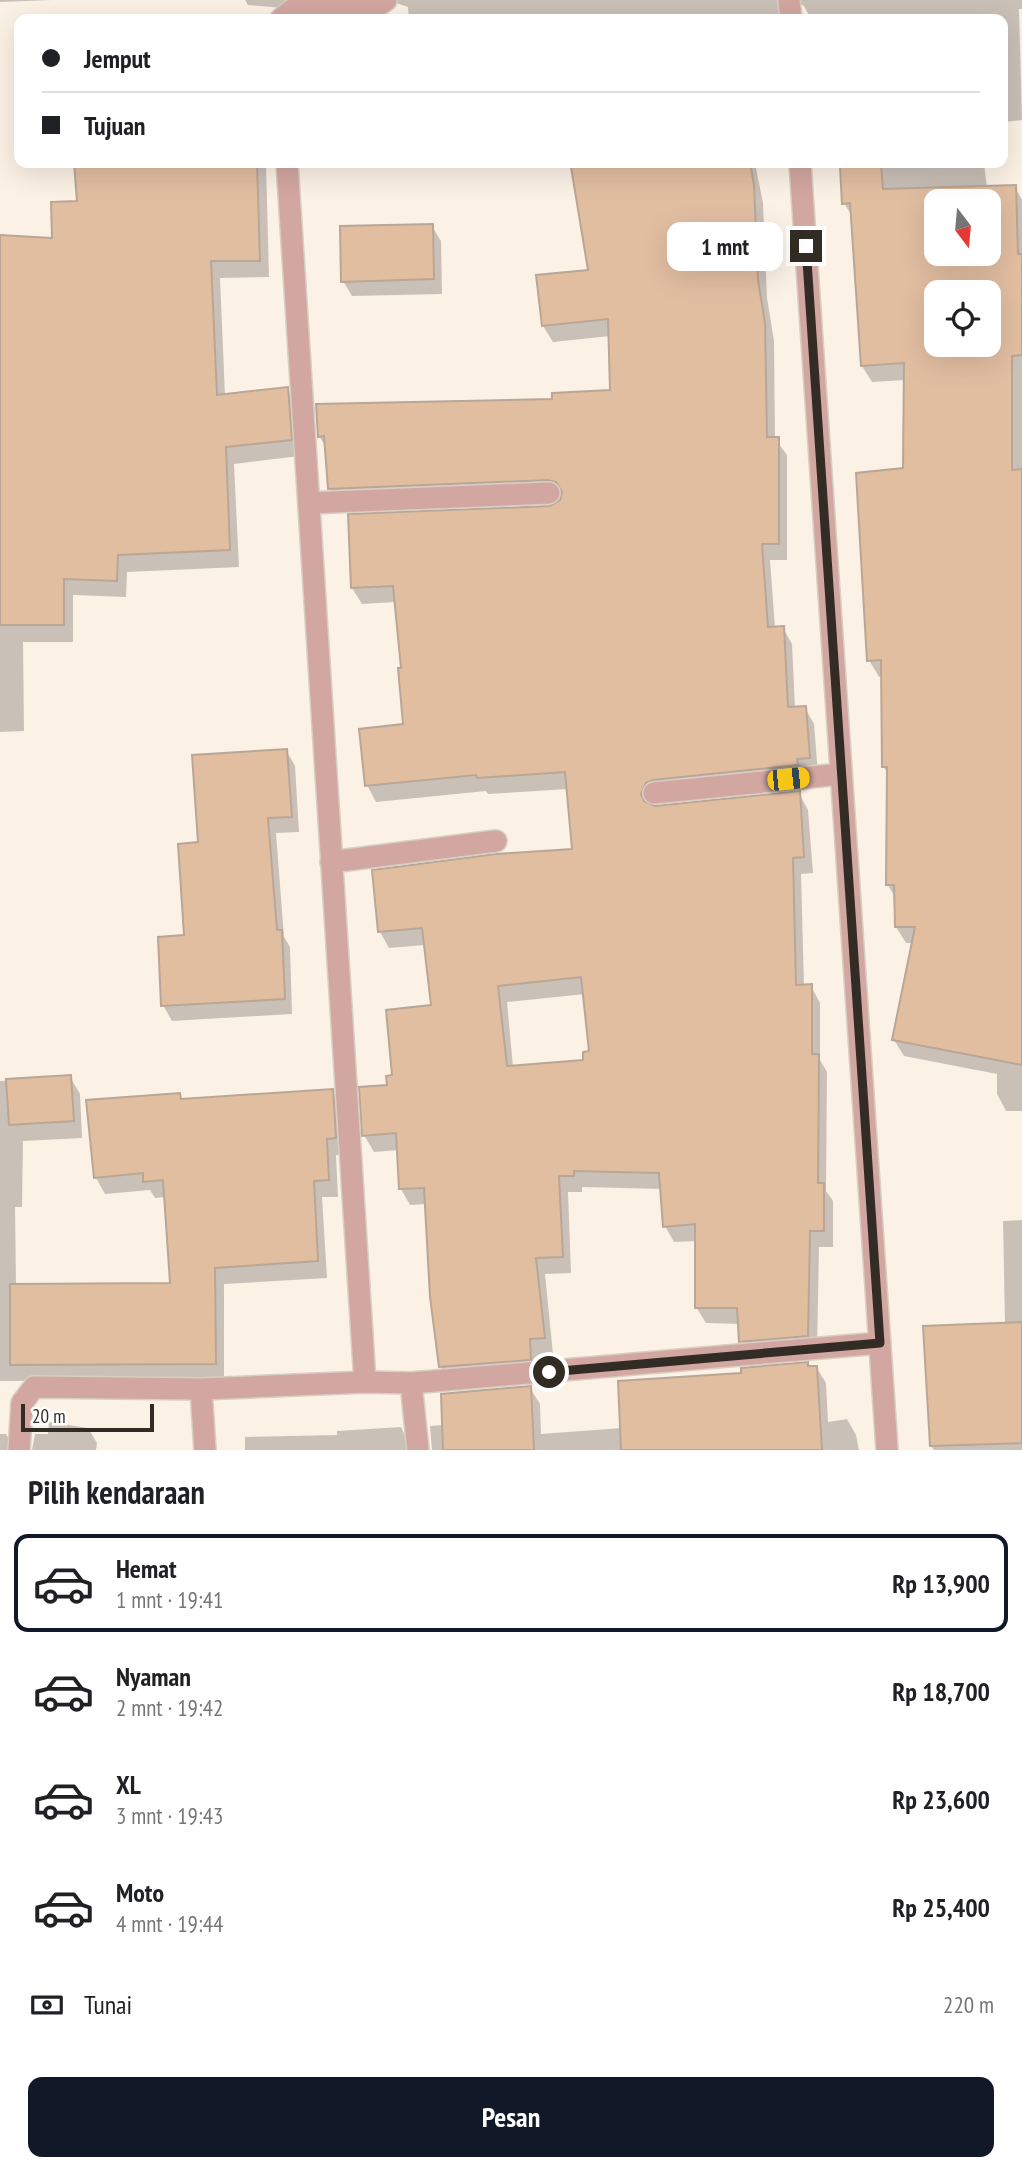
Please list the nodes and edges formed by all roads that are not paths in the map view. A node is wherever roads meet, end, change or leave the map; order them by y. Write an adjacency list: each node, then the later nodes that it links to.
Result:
1 (386, 0): 2 (street)
2 (288, 14)
3 (287, 168): 6 (street)
4 (800, 168): 7 (street)
5 (548, 492): 6 (street)
6 (309, 503): 10 (street)
7 (841, 774): 8 (street); 11 (street)
8 (654, 793)
9 (496, 841): 10 (street)
10 (331, 862): 12 (street)
11 (880, 1343): 13 (street); 18 (street)
12 (365, 1382): 13 (street); 14 (street)
13 (411, 1384): 17 (street)
14 (201, 1389): 15 (street); 16 (street)
15 (19, 1450)
16 (205, 1450)
17 (418, 1450)
18 (887, 1450)

